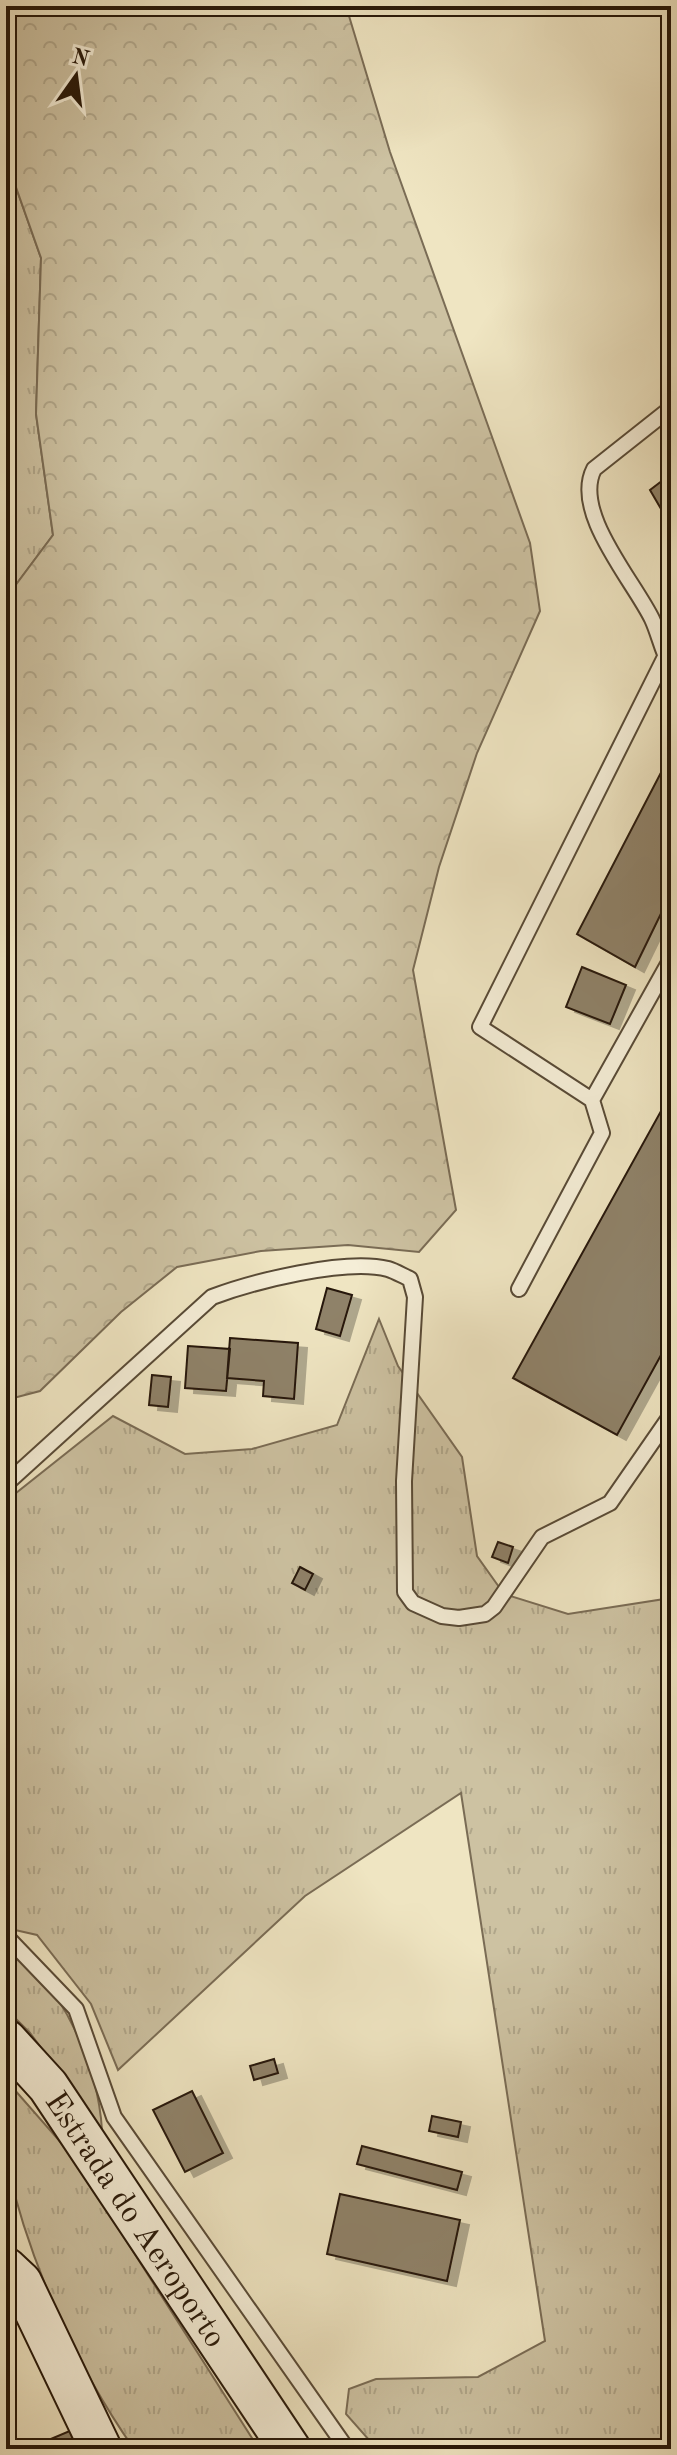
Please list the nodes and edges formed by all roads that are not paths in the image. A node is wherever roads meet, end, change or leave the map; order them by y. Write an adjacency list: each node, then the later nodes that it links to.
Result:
1 (671, 408): 2 (lane)
2 (668, 662): 4 (lane)
3 (671, 959): 4 (lane)
4 (592, 1100): 5 (lane)
5 (519, 1289)
6 (671, 1415): 7 (lane)
7 (6, 1484)
8 (6, 1936): 15 (lane)
9 (6, 2040): 11 (main road, Estrada do Aeroporto)
10 (6, 2268): 12 (main road)
11 (263, 2404): 13 (main road, Estrada do Aeroporto); 14 (main road, Estrada do Aeroporto)
12 (101, 2449)
13 (290, 2449)
14 (317, 2449)
15 (347, 2449)

